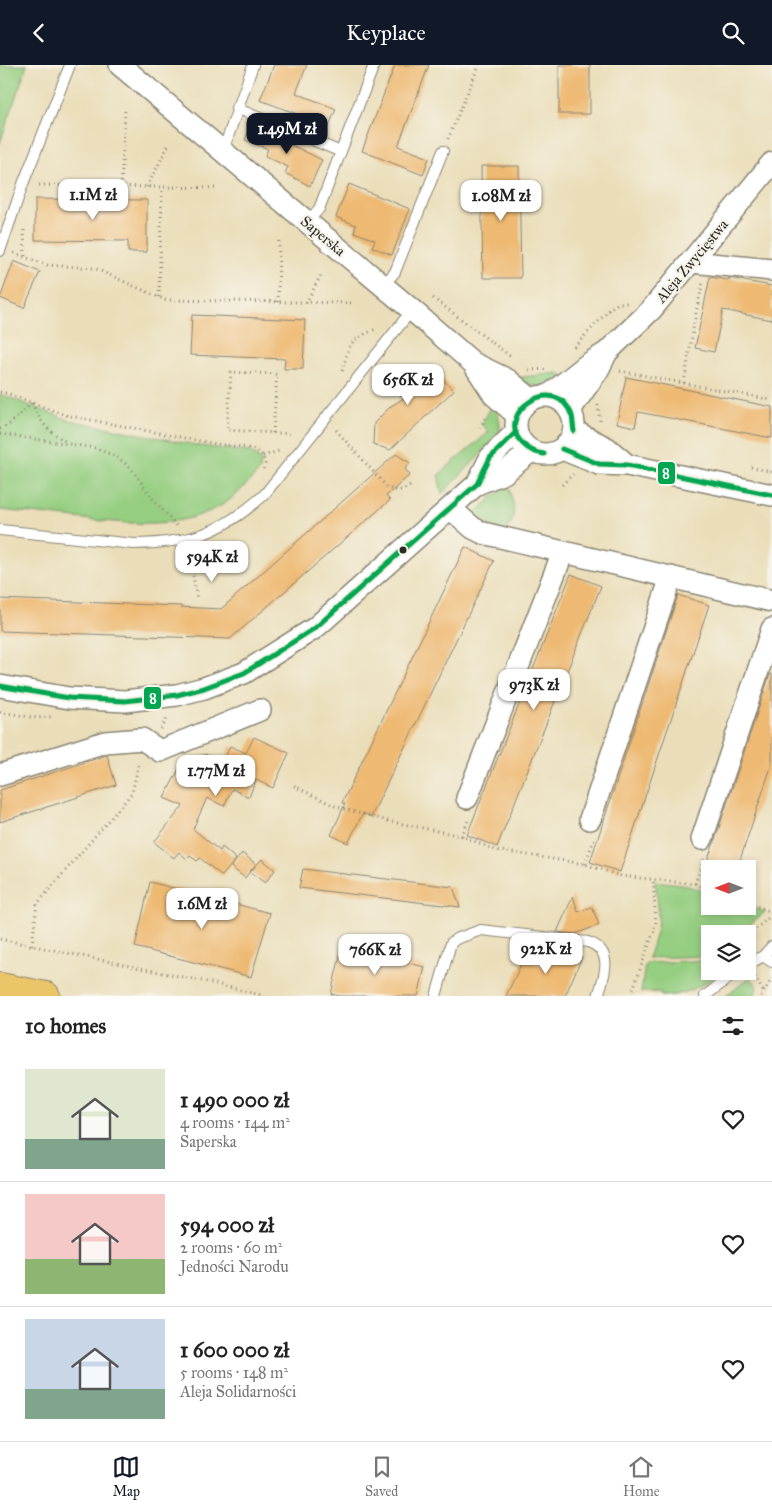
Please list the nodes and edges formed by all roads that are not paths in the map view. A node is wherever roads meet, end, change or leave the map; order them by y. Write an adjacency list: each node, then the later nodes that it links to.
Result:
1 (70, 65): 11 (lane)
2 (120, 65): 6 (street, Saperska)
3 (253, 65): 5 (lane)
4 (374, 65): 8 (lane)
5 (236, 108): 6 (lane); 8 (lane)
6 (223, 151): 10 (street, Saperska)
7 (443, 151): 14 (lane)
8 (340, 152): 10 (lane)
9 (772, 163): 12 (street, Aleja Zwycięstwa)
10 (307, 222): 14 (street, Saperska)
11 (1, 250)
12 (698, 269): 13 (street); 16 (street, Aleja Zwycięstwa)
13 (772, 270)
14 (383, 286): 15 (street, Saperska)
15 (412, 310): 18 (street, Saperska); 26 (lane)
16 (580, 382): 17 (street, Aleja Zwycięstwa); 18 (street, Aleja Zwycięstwa)
17 (570, 410): 18 (street); 19 (street)
18 (528, 411): 21 (street); 23 (street, Aleja Zwycięstwa)
19 (574, 431): 20 (street); 22 (street)
20 (562, 449): 21 (street); 22 (street)
21 (531, 451): 23 (street)
22 (627, 465): 24 (street)
23 (477, 483): 25 (street)
24 (772, 495)
25 (450, 508): 27 (street); 31 (street)
26 (0, 530)
27 (562, 552): 28 (street); 34 (street)
28 (671, 577): 29 (street); 35 (street)
29 (772, 601)
30 (772, 629): 36 (street)
31 (0, 686)
32 (251, 714): 33 (street)
33 (0, 775)
34 (467, 798)
35 (590, 819)
36 (702, 839)
37 (772, 946): 38 (lane)
38 (762, 955): 39 (lane); 40 (lane)
39 (756, 959)
40 (772, 962)
41 (726, 980): 46 (lane)
42 (0, 987): 43 (main road)
43 (46, 996)
44 (436, 996): 45 (lane)
45 (598, 996)
46 (705, 996)

